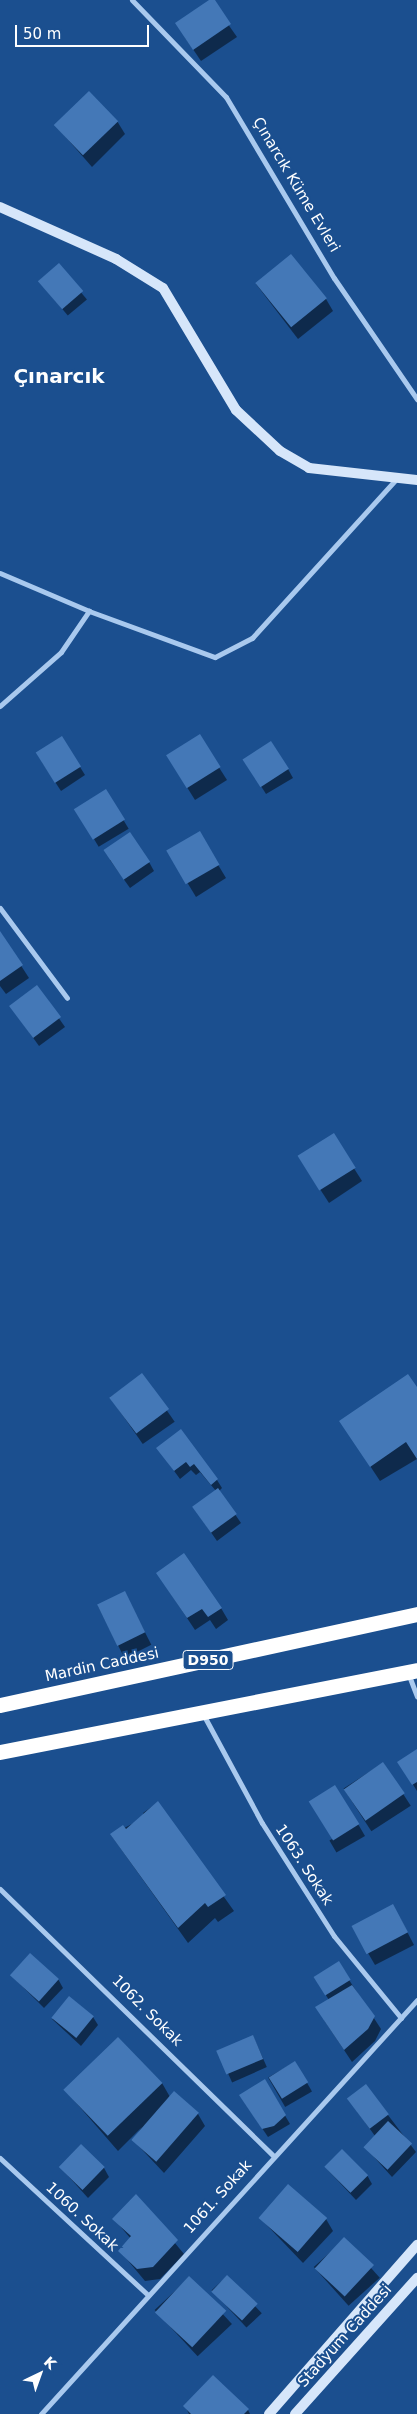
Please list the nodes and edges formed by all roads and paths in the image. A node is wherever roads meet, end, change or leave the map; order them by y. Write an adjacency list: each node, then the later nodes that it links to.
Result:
1 (132, 0): 3 (street, Çınarcık Küme Evleri)
2 (0, 207): 4 (street)
3 (417, 399)
4 (399, 476): 5 (street); 7 (street)
5 (417, 480)
6 (0, 573): 7 (street)
7 (89, 612): 8 (street)
8 (0, 706)
9 (0, 908): 10 (street)
10 (67, 998)
11 (417, 1614): 14 (highway, Mardin Caddesi / D950)
12 (412, 1671): 13 (street); 15 (highway)
13 (417, 1696)
14 (0, 1705)
15 (203, 1714): 16 (highway); 19 (street, 1063. Sokak)
16 (0, 1752)
17 (0, 1889): 20 (street, 1062. Sokak)
18 (417, 2000): 19 (street, 1061. Sokak)
19 (401, 2018): 20 (street, 1061. Sokak)
20 (273, 2155): 24 (street, 1061. Sokak)
21 (0, 2158): 24 (street, 1060. Sokak)
22 (417, 2245): 26 (street)
23 (417, 2278): 27 (street, Stadyum Caddesi)
24 (148, 2295): 25 (street, 1061. Sokak)
25 (40, 2414)
26 (269, 2414)
27 (295, 2414)

